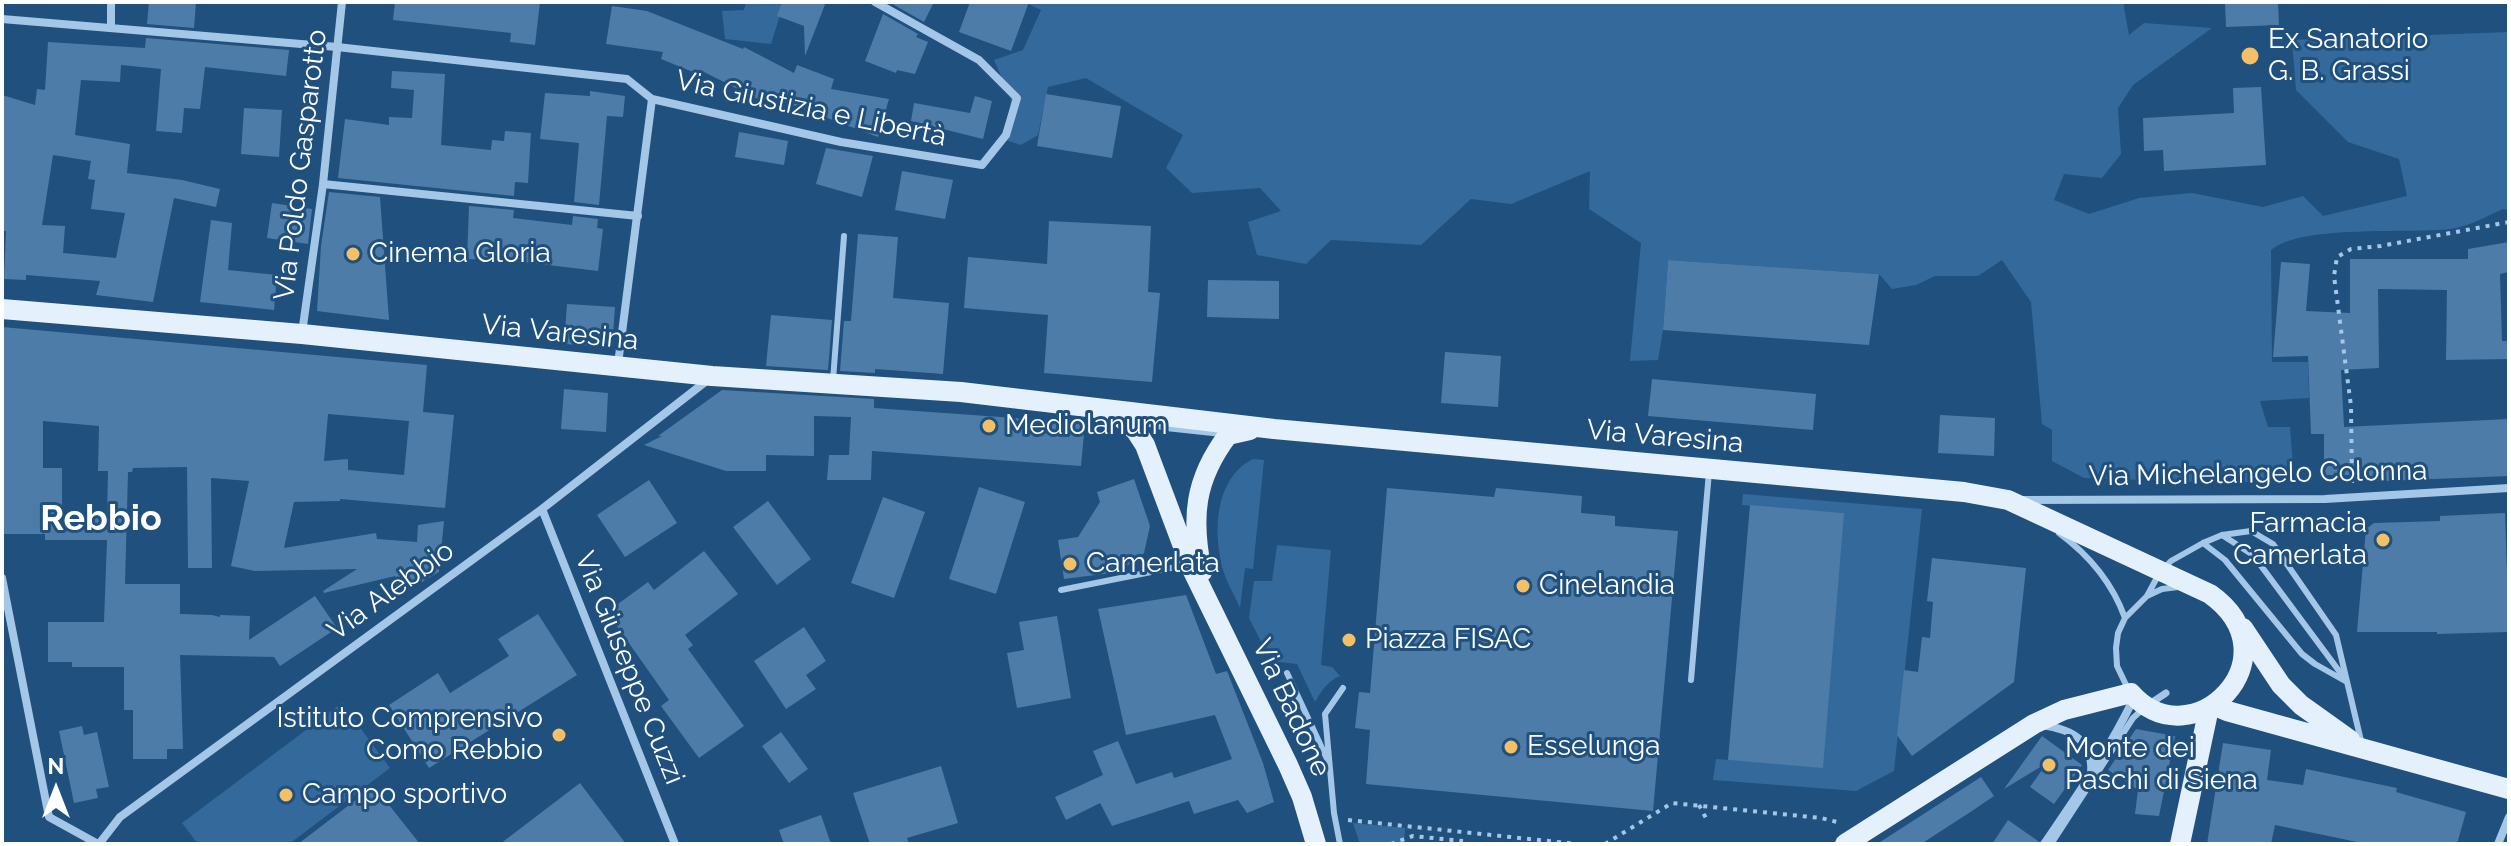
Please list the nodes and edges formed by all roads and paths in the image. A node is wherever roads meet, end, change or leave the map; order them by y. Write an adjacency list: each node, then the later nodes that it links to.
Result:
1 (111, 2): 5 (street)
2 (342, 2): 6 (street, Via Poldo Gasparotto)
3 (875, 2): 7 (street, Via Giustizia e Libertà)
4 (2, 19): 5 (street)
5 (111, 26): 6 (street)
6 (337, 47): 7 (street); 8 (street, Via Poldo Gasparotto)
7 (652, 99): 9 (street, Via Giustizia e Libertà)
8 (323, 184): 9 (street); 13 (street, Via Poldo Gasparotto)
9 (638, 216): 14 (street, Via Giustizia e Libertà)
10 (2509, 222): 22 (path)
11 (844, 236): 16 (lane)
12 (2, 309): 13 (main road, Via Varesina)
13 (302, 334): 14 (main road, Via Varesina)
14 (618, 367): 15 (main road, Via Varesina)
15 (712, 376): 16 (main road, Via Varesina); 24 (street, Via Alebbio)
16 (832, 383): 17 (main road, Via Varesina)
17 (1113, 410): 18 (main road, Via Varesina); 19 (lane, Via Varesina); 27 (main road, Via Badone)
18 (1274, 429): 19 (main road); 20 (main road, Via Varesina)
19 (1228, 435): 20 (lane, Via Varesina); 33 (main road, Via Badone)
20 (1709, 472): 23 (main road, Via Varesina); 35 (lane, Via Varesina); 37 (lane)
21 (2509, 488): 22 (street, Via Michelangelo Colonna)
22 (2352, 497): 23 (street, Via Michelangelo Colonna)
23 (2008, 500): 28 (main road, Via Varesina)
24 (542, 509): 57 (street, Via Alebbio); 58 (street, Via Giuseppe Cuzzi)
25 (2222, 535): 26 (lane); 38 (lane); 38 (lane)
26 (2203, 543): 28 (lane); 38 (lane)
27 (1190, 565): 31 (lane); 33 (main road, Via Badone)
28 (2160, 572): 30 (main road, Via Varesina); 32 (lane)
29 (2, 578): 57 (street)
30 (2194, 587): 32 (lane); 34 (main road)
31 (1061, 590)
32 (2147, 596): 35 (lane)
33 (1208, 598): 59 (main road, Via Badone)
34 (2235, 617): 42 (main road); 46 (main road)
35 (2125, 618): 41 (lane)
36 (1287, 673): 47 (lane)
37 (1691, 680)
38 (2347, 682): 46 (lane)
39 (1343, 688): 47 (lane)
40 (2166, 693): 41 (street)
41 (2137, 699): 43 (main road); 44 (main road); 48 (street); 48 (lane)
42 (2211, 707): 43 (main road); 45 (main road); 46 (main road)
43 (2181, 715): 45 (main road)
44 (2034, 724): 48 (street); 54 (main road)
45 (2202, 741): 67 (main road)
46 (2363, 748): 49 (main road)
47 (1330, 766): 51 (lane)
48 (2093, 776): 65 (street); 66 (lane)
49 (2509, 789)
50 (1699, 805): 53 (path); 54 (path); 63 (path)
51 (1334, 813): 55 (path); 60 (lane)
52 (2509, 817): 68 (street)
53 (1707, 820)
54 (1867, 830): 64 (main road)
55 (1464, 833): 56 (path); 62 (path)
56 (1463, 843): 61 (path)
57 (98, 844)
58 (675, 844)
59 (1316, 844)
60 (1340, 844)
61 (1391, 844)
62 (1577, 844)
63 (1605, 844)
64 (1845, 844)
65 (2044, 844)
66 (2051, 844)
67 (2180, 844)
68 (2498, 844)

